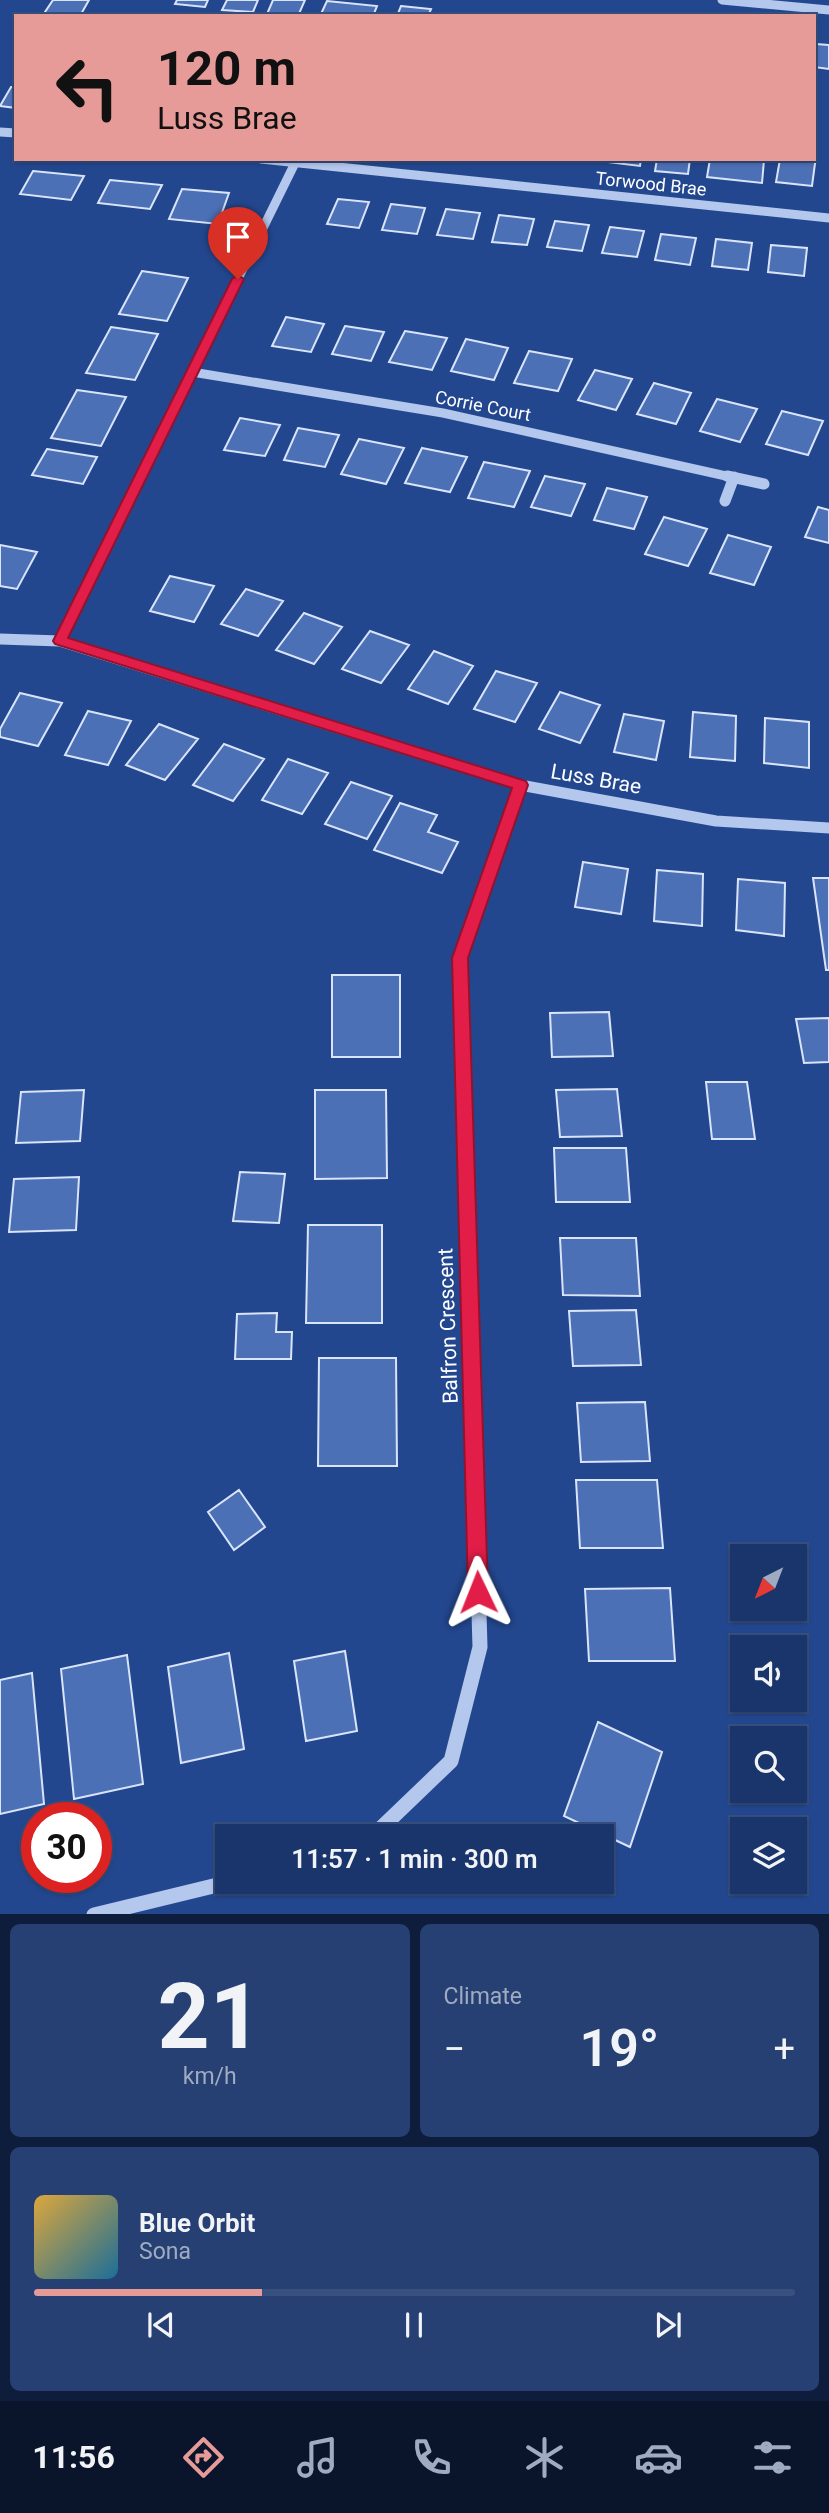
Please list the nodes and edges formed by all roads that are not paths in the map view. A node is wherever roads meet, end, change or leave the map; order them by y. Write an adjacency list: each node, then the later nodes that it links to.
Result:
1 (722, 0): 2 (street)
2 (829, 10)
3 (278, 161): 4 (street, Torwood Brae)
4 (295, 163): 5 (street, Torwood Brae); 6 (street)
5 (829, 218)
6 (192, 372): 7 (street, Corrie Court); 11 (street)
7 (734, 477): 8 (street, Corrie Court); 9 (street)
8 (764, 484)
9 (725, 501)
10 (0, 639): 11 (street, Luss Brae)
11 (60, 641): 12 (street, Luss Brae)
12 (520, 785): 13 (street, Luss Brae); 14 (street, Balfron Crescent)
13 (829, 828)
14 (386, 1824)
15 (215, 1885): 16 (street)
16 (94, 1914)

